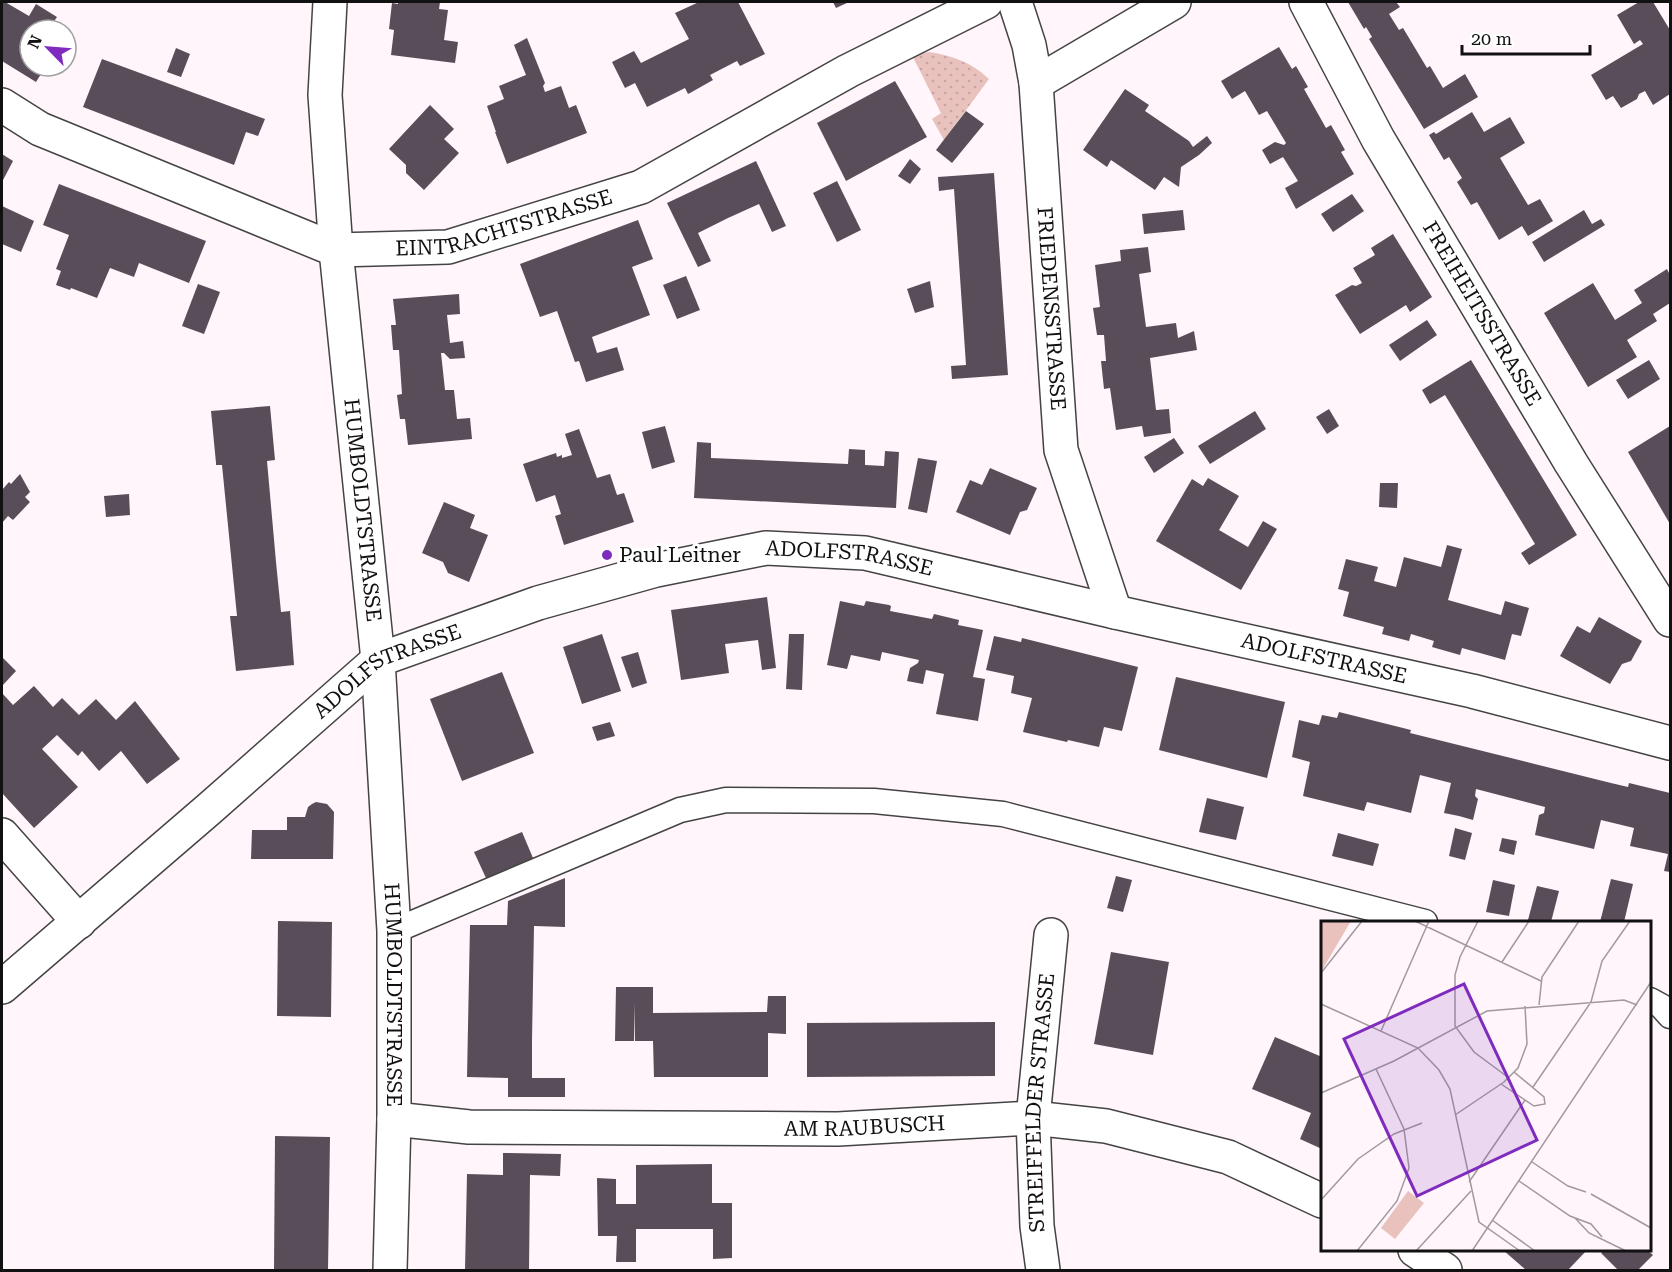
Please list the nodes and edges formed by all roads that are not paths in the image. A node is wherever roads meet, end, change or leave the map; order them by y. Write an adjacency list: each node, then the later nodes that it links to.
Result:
1 (330, 2): 8 (street, HUMBOLDTSTRASSE)
2 (986, 2): 8 (street, EINTRACHTSTRASSE)
3 (1015, 2): 6 (street, FRIEDENSSTRASSE)
4 (1174, 2): 6 (street)
5 (1306, 2): 10 (street, FREIHEITSSTRASSE)
6 (1036, 83): 9 (street, FRIEDENSSTRASSE)
7 (2, 105): 8 (street, EINTRACHTSTRASSE)
8 (336, 249): 11 (street, HUMBOLDTSTRASSE)
9 (1114, 612): 11 (street, ADOLFSTRASSE); 12 (street, ADOLFSTRASSE)
10 (1671, 620)
11 (378, 660): 14 (street, ADOLFSTRASSE); 16 (street, HUMBOLDTSTRASSE)
12 (1671, 743)
13 (2, 835): 14 (street)
14 (79, 921): 18 (street, ADOLFSTRASSE)
15 (1421, 921): 16 (lane)
16 (394, 931): 22 (street, HUMBOLDTSTRASSE)
17 (1051, 935): 21 (street, STREIFFELDER STRASSE)
18 (2, 987)
19 (1651, 1001): 20 (lane)
20 (1671, 1016)
21 (1033, 1118): 22 (street, AM RAUBUSCH); 23 (street, AM RAUBUSCH); 26 (street, STREIFFELDER STRASSE)
22 (394, 1119): 25 (street, HUMBOLDTSTRASSE)
23 (1321, 1201)
24 (1416, 1251): 27 (street)
25 (390, 1270)
26 (1043, 1270)
27 (1445, 1270)

